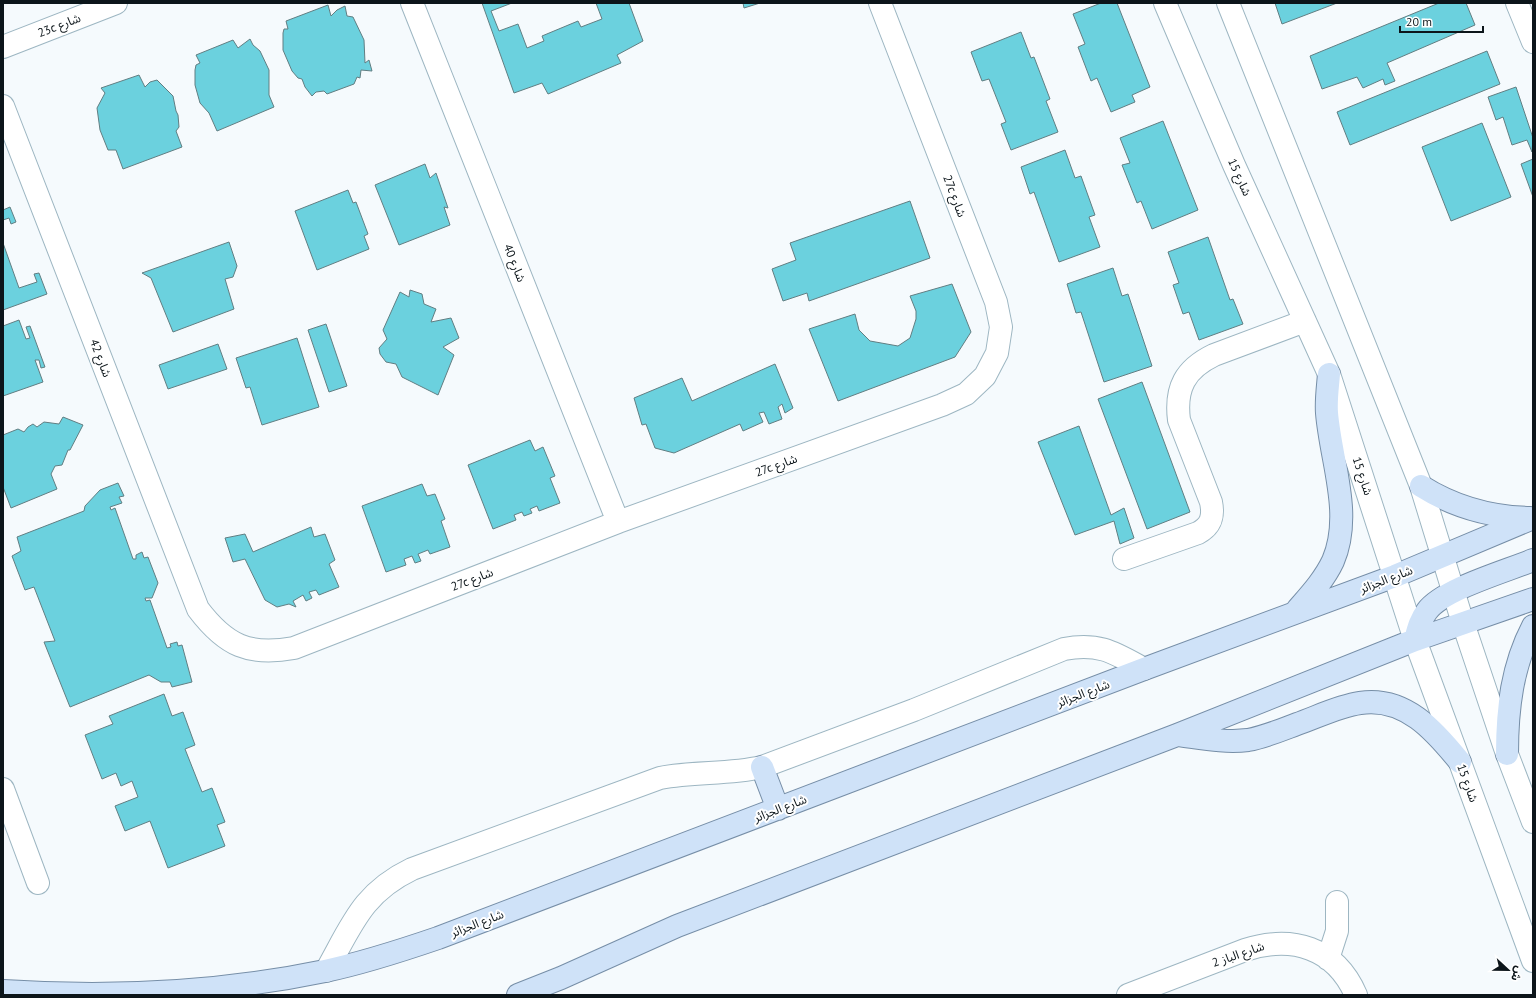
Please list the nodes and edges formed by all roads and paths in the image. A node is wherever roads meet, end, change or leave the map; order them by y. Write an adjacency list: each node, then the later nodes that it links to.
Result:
1 (116, 3): 8 (street, 23c شارع)
2 (412, 3): 14 (street, شارع 40)
3 (880, 3): 14 (street, 27c شارع)
4 (1165, 3): 10 (street, شارع 15)
5 (1228, 3): 12 (street)
6 (1517, 3): 7 (street)
7 (1533, 42)
8 (3, 47)
9 (3, 106): 21 (street, شارع 42)
10 (1305, 321): 11 (street, شارع 15); 16 (street)
11 (1329, 374): 18 (street, شارع 15); 22 (main road)
12 (1421, 486): 13 (main road); 15 (street)
13 (1533, 518): 15 (main road, شارع الجزائر)
14 (618, 522): 21 (street, 27c شارع)
15 (1443, 556): 18 (main road, شارع الجزائر); 19 (street)
16 (1124, 559)
17 (1533, 560): 19 (main road)
18 (1395, 576): 22 (main road, شارع الجزائر); 25 (street, شارع 15)
19 (1454, 592): 23 (street); 25 (main road)
20 (1533, 599): 23 (main road)
21 (198, 609)
22 (1295, 612): 26 (main road, شارع الجزائر)
23 (1463, 623): 25 (main road); 28 (street)
24 (1533, 626): 28 (main road)
25 (1415, 640): 27 (main road); 29 (street, شارع 15)
26 (1144, 669): 30 (street); 32 (main road, شارع الجزائر)
27 (1177, 735): 29 (main road); 40 (main road)
28 (1507, 754): 33 (street)
29 (1460, 762): 37 (street, شارع 15)
30 (762, 767): 32 (main road); 38 (street)
31 (3, 789): 34 (street)
32 (778, 809): 38 (main road, شارع الجزائر)
33 (1533, 822)
34 (38, 882)
35 (1337, 902): 36 (street)
36 (1328, 959): 41 (street, شارع الباز 2); 42 (street, شارع الباز 2)
37 (1533, 961)
38 (326, 971): 39 (main road, شارع الجزائر)
39 (3, 991)
40 (518, 995)
41 (1128, 995)
42 (1356, 995)

